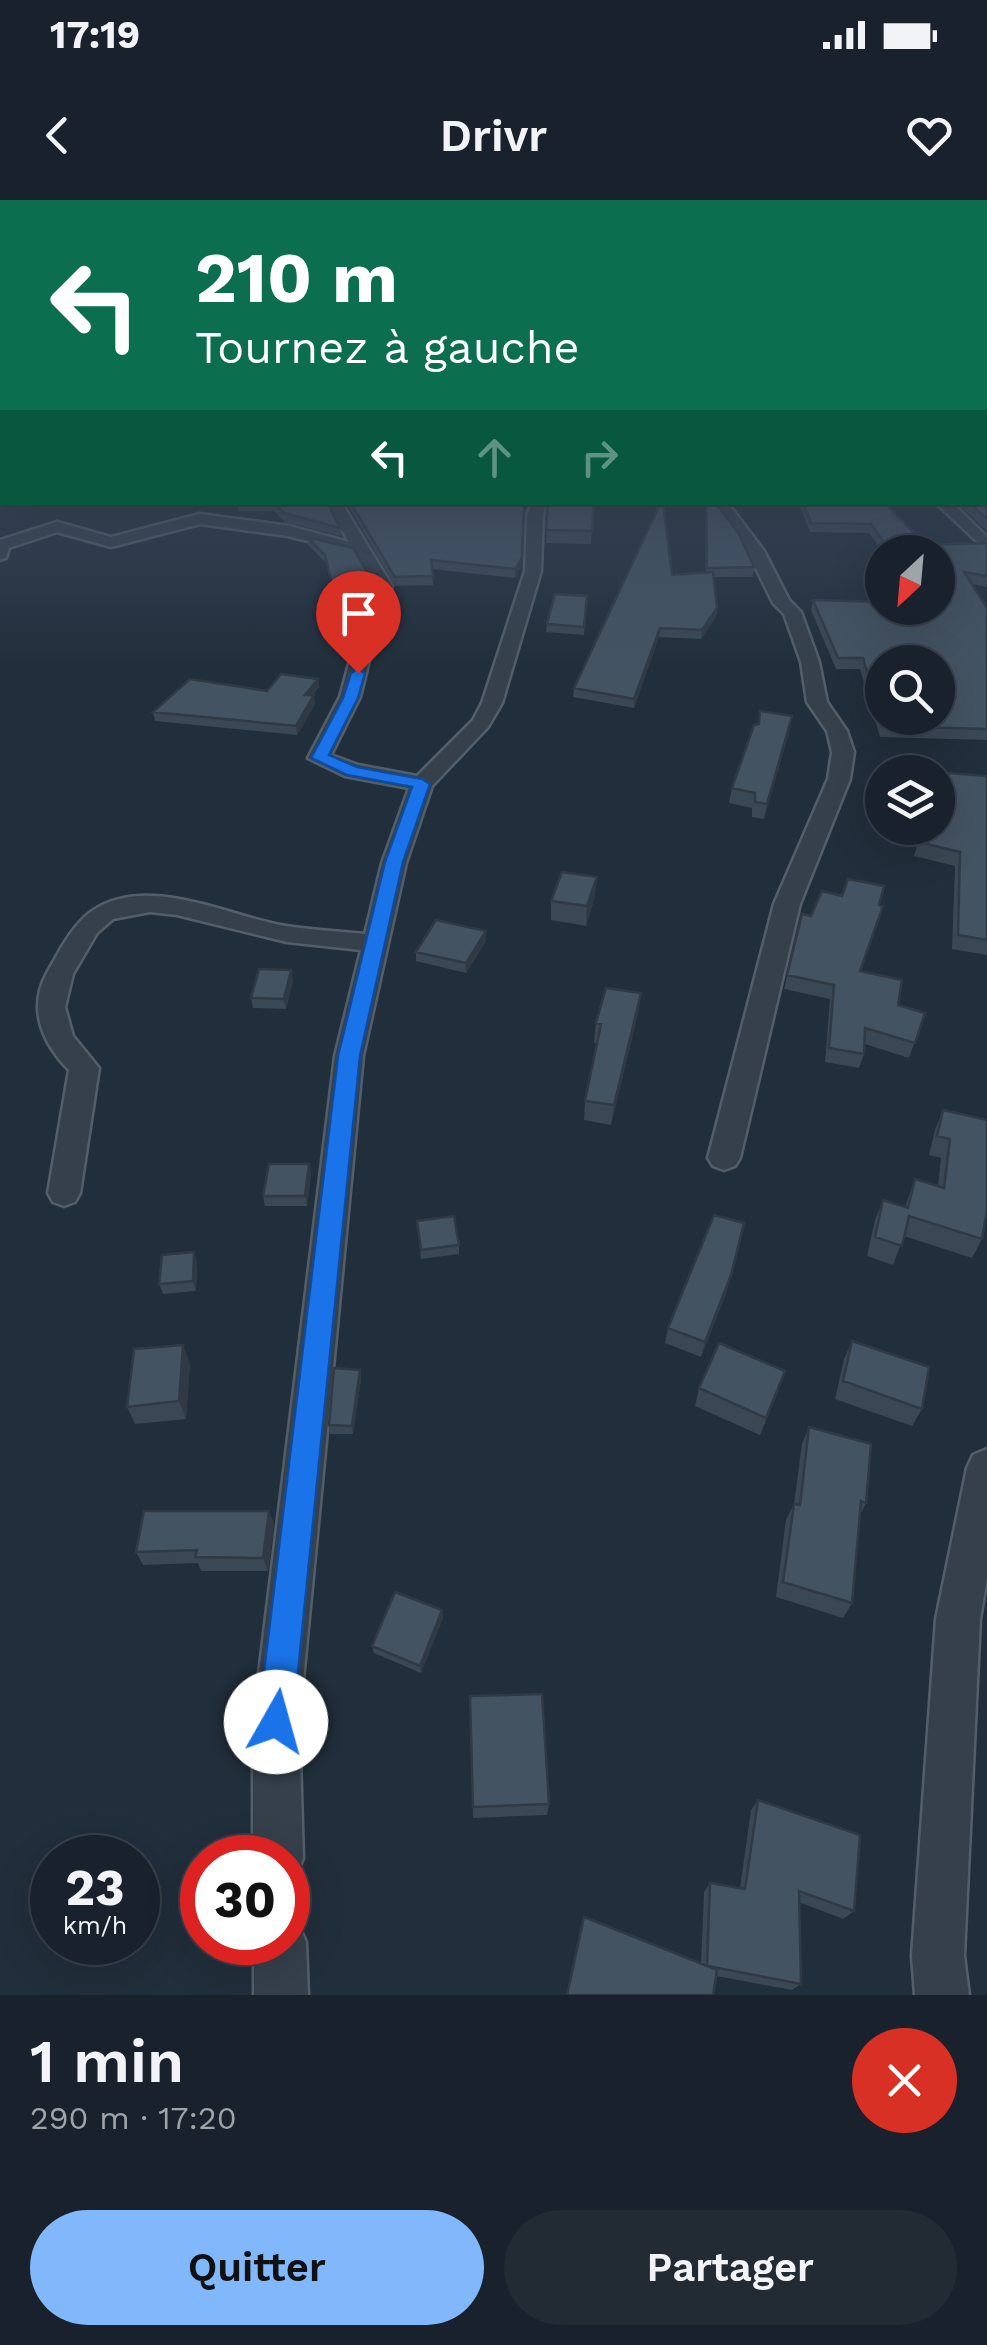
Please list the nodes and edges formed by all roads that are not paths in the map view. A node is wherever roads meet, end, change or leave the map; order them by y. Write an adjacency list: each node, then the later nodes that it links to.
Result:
1 (335, 505): 6 (street)
2 (539, 505): 8 (street)
3 (721, 505): 10 (street)
4 (945, 505): 5 (street)
5 (987, 546)
6 (362, 550): 7 (street); 8 (street)
7 (0, 555)
8 (422, 784): 9 (street)
9 (374, 943): 11 (street); 13 (street)
10 (724, 1158)
11 (64, 1192)
12 (987, 1468): 16 (street)
13 (278, 1835)
14 (280, 1965): 15 (street)
15 (281, 1995)
16 (942, 1995)

